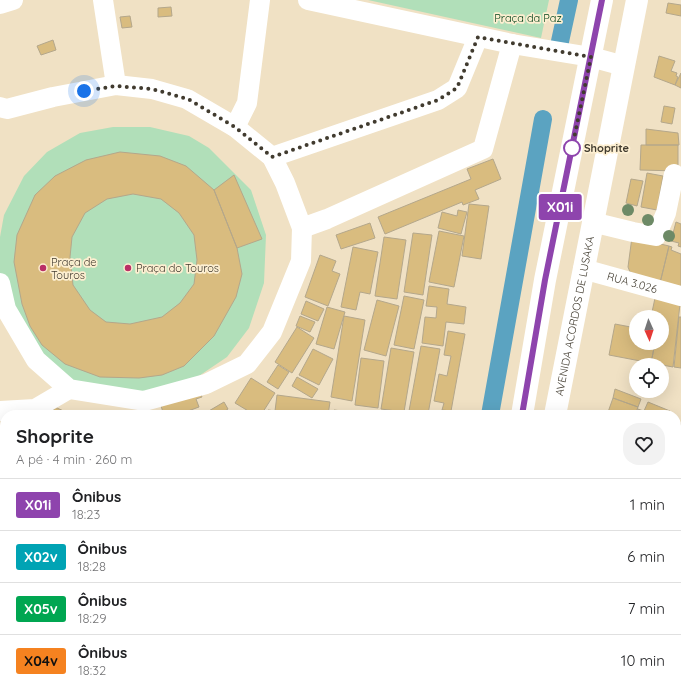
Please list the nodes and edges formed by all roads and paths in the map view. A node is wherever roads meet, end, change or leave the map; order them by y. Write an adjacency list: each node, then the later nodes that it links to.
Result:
1 (103, 0): 10 (street)
2 (260, 0): 12 (street)
3 (308, 0): 6 (street)
4 (602, 0): 8 (main road)
5 (637, 3): 9 (main road, AVENIDA ACORDOS DE LUSAKA)
6 (478, 37): 7 (street); 13 (street)
7 (512, 44): 8 (street); 16 (street)
8 (591, 57): 9 (street); 23 (main road)
9 (624, 66): 15 (main road, AVENIDA ACORDOS DE LUSAKA)
10 (116, 86): 11 (street); 12 (street)
11 (0, 108)
12 (235, 127): 13 (street)
13 (272, 157): 16 (street)
14 (674, 174): 15 (street)
15 (592, 222): 17 (main road, AVENIDA ACORDOS DE LUSAKA)
16 (302, 228): 21 (street)
17 (583, 269): 19 (street, RUA 3.026); 24 (main road, AVENIDA ACORDOS DE LUSAKA)
18 (0, 283): 20 (street)
19 (681, 296)
20 (69, 389): 21 (street); 22 (street)
21 (142, 408)
22 (18, 410)
23 (523, 410)
24 (556, 410)

